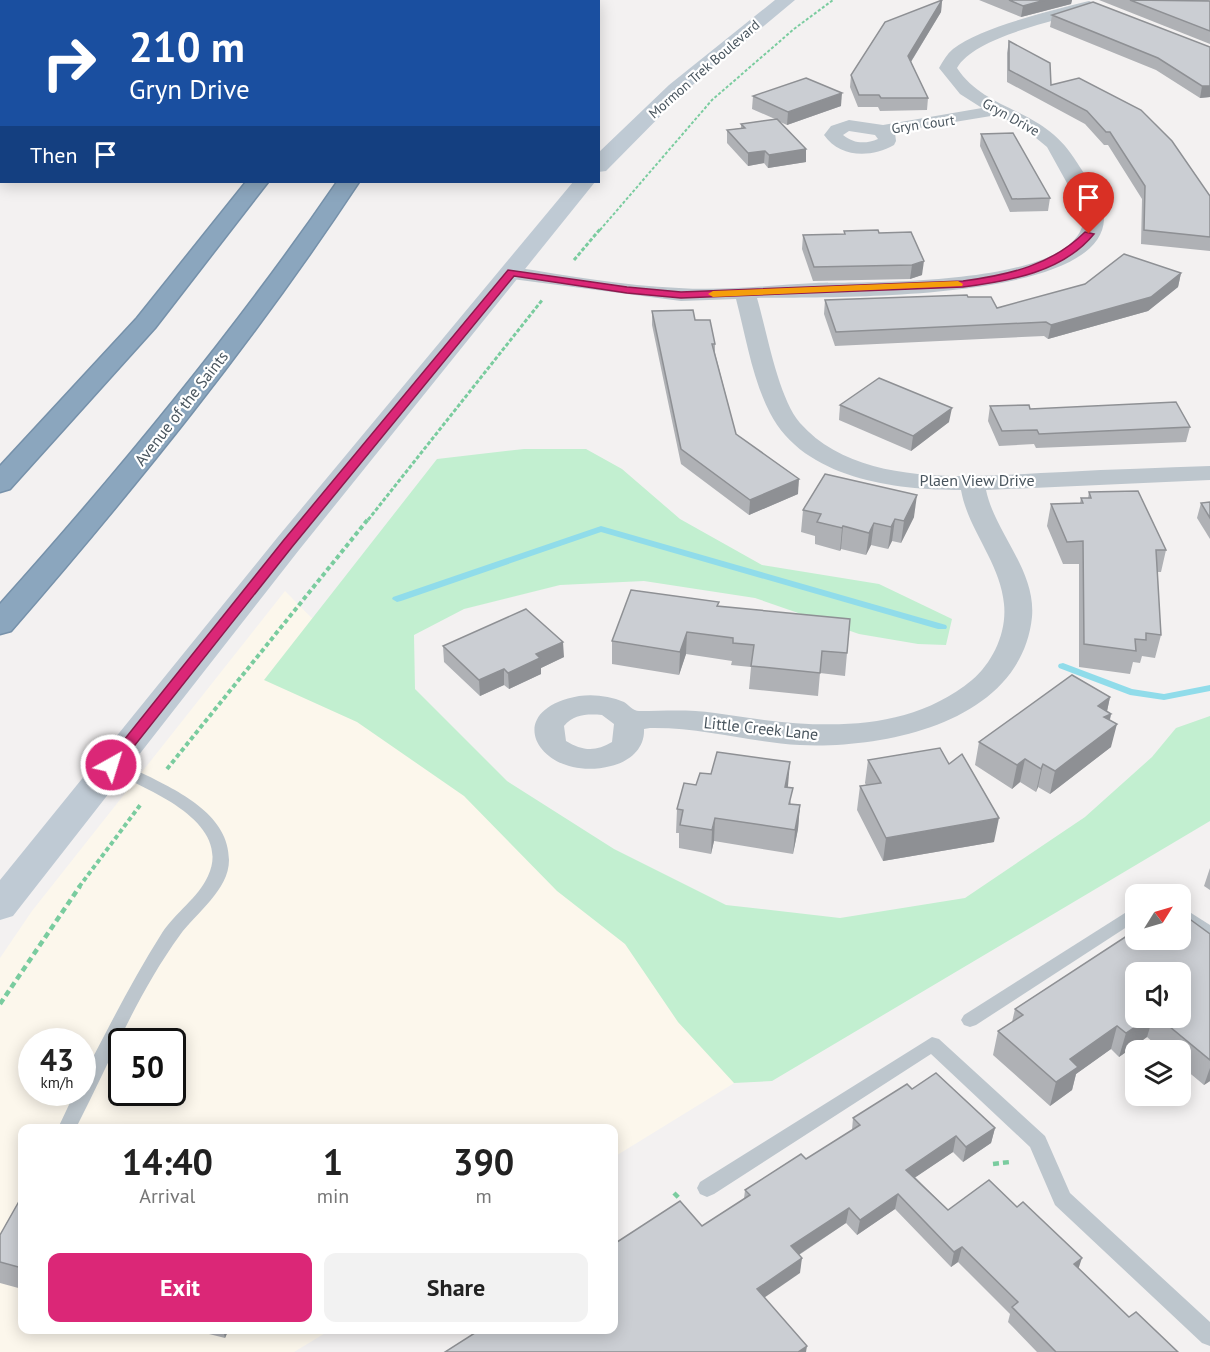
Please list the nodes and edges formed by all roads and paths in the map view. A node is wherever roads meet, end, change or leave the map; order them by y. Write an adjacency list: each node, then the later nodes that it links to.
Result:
1 (786, 0): 6 (main road, Mormon Trek Boulevard)
2 (833, 0): 11 (path)
3 (1092, 5): 4 (street, Gryn Drive)
4 (999, 109): 5 (street, Gryn Court); 12 (street, Gryn Drive)
5 (881, 130)
6 (600, 164)
7 (256, 183): 14 (highway)
8 (347, 183): 16 (highway, Avenue of the Saints)
9 (583, 183): 10 (main road)
10 (512, 273): 11 (street, Gryn Drive); 18 (main road)
11 (557, 280): 12 (street, Gryn Drive); 19 (path)
12 (745, 294): 15 (street, Plaen View Drive)
13 (1210, 473): 15 (street, Plaen View Drive)
14 (0, 483)
15 (972, 483): 17 (street, Little Creek Lane)
16 (0, 624)
17 (629, 722)
18 (111, 765): 19 (lane); 20 (main road)
19 (154, 787): 24 (path); 26 (lane)
20 (0, 906)
21 (1125, 919): 25 (lane)
22 (1191, 920): 23 (lane)
23 (1210, 934)
24 (0, 1004)
25 (970, 1020)
26 (68, 1124)
27 (1010, 1162): 28 (path)
28 (993, 1164)
29 (707, 1188): 32 (lane)
30 (674, 1193): 31 (path)
31 (681, 1200)
32 (1210, 1336)

